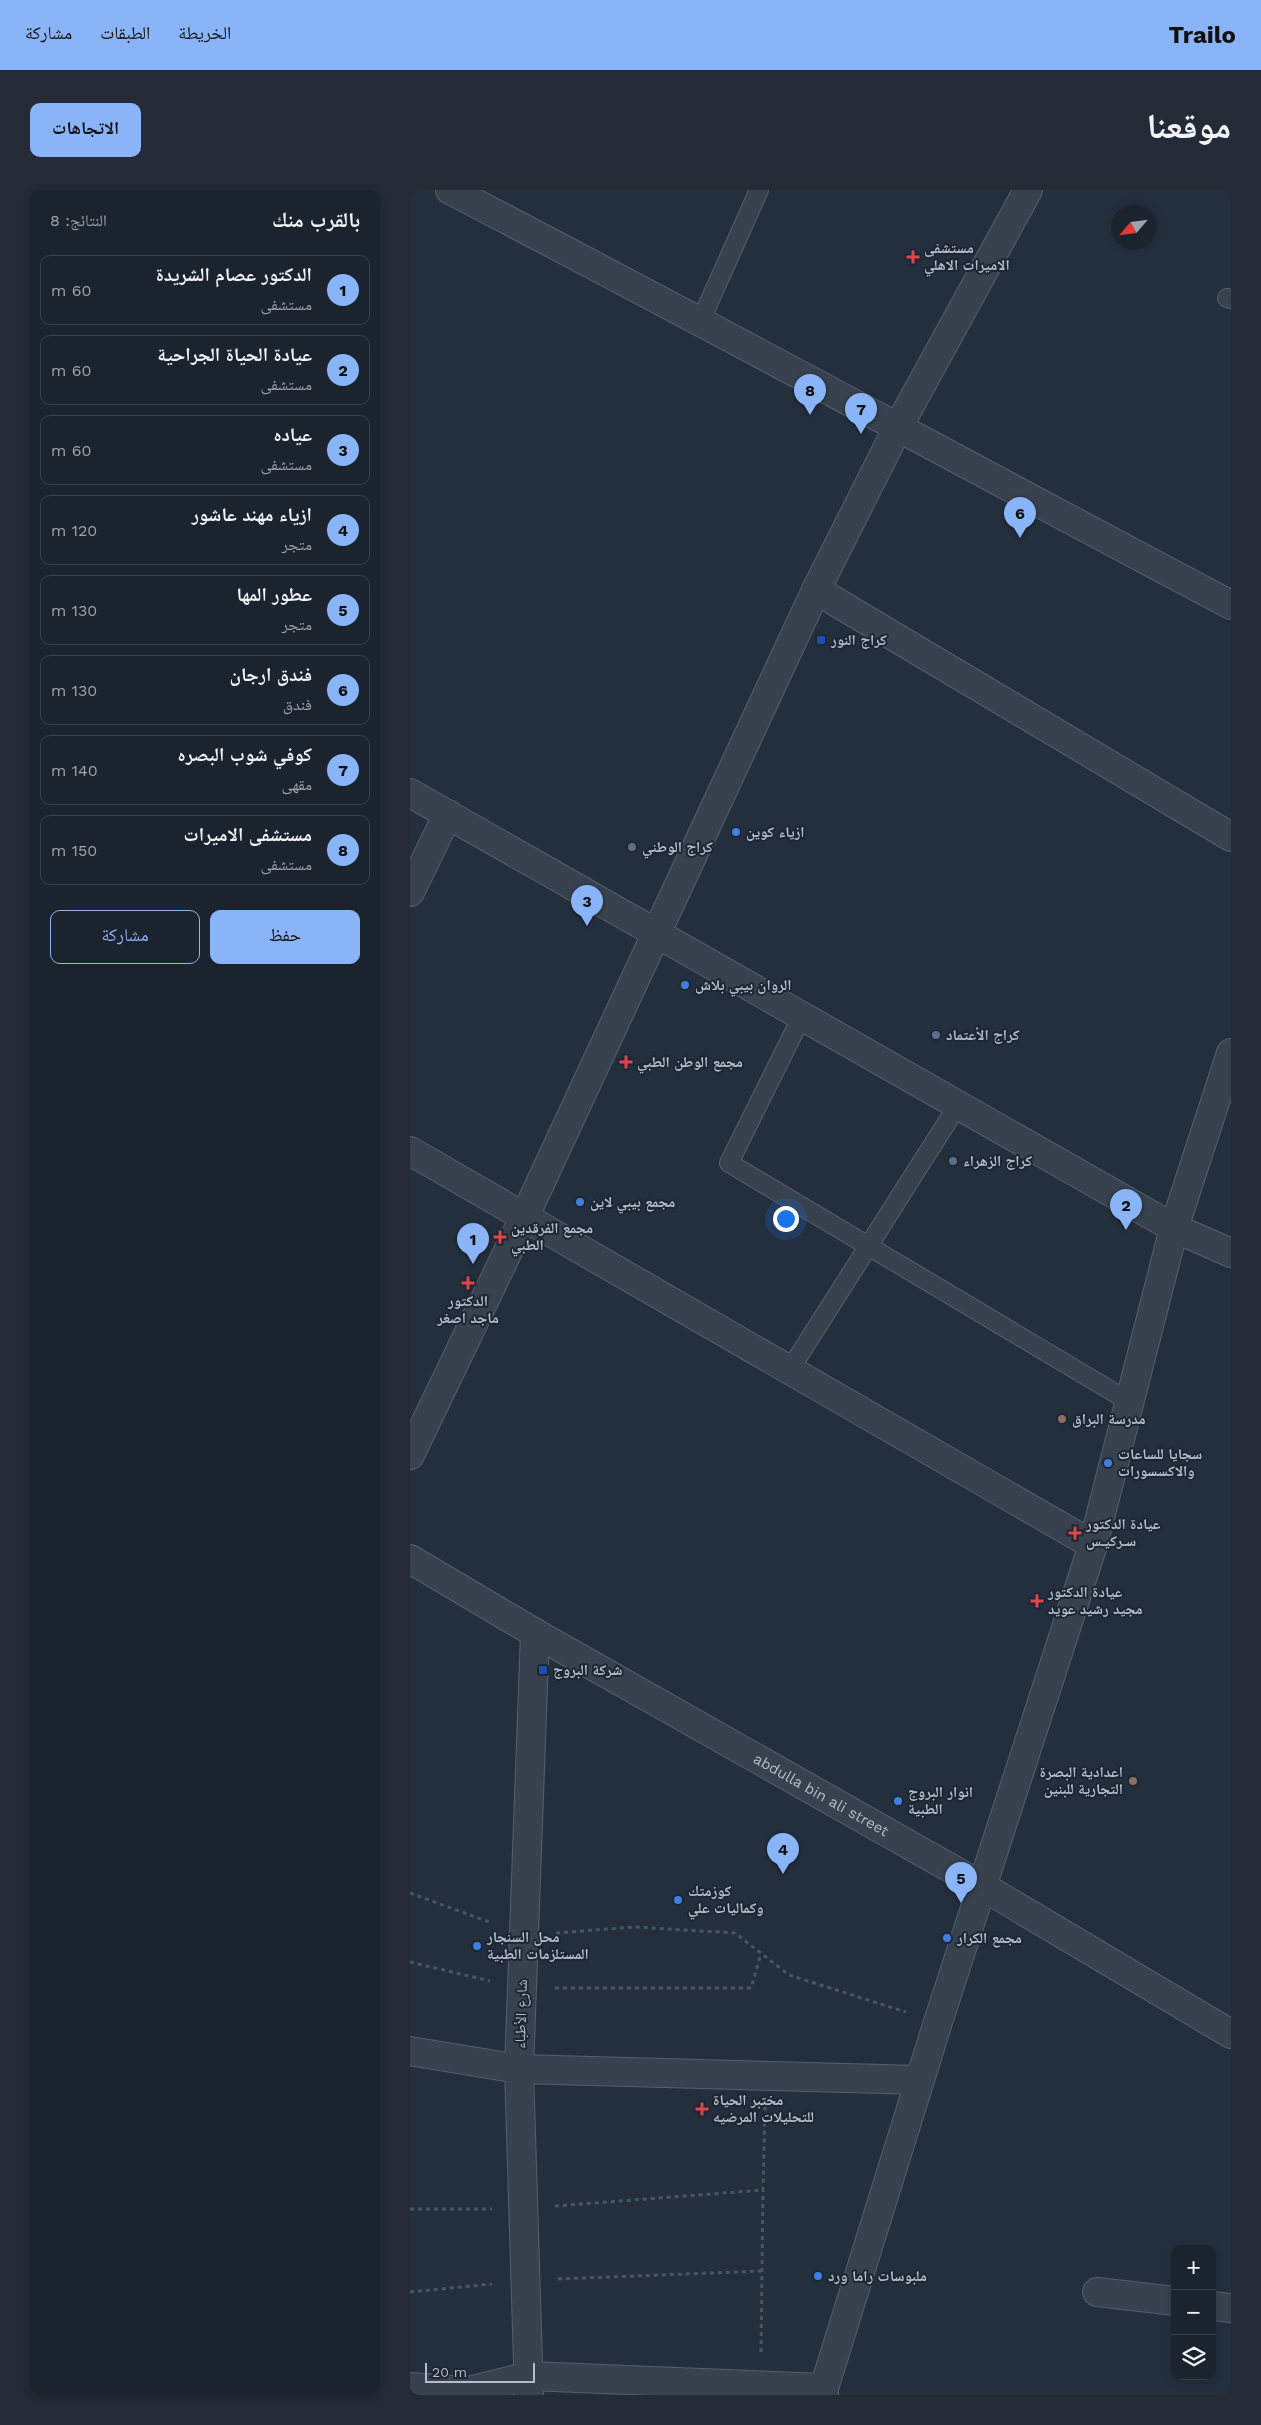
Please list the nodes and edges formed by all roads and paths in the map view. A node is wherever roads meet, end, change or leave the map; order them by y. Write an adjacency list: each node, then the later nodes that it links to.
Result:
1 (450, 190): 4 (street)
2 (760, 190): 4 (lane)
3 (1028, 190): 5 (street)
4 (701, 320): 5 (street)
5 (897, 429): 6 (street); 7 (street)
6 (816, 590): 10 (street); 12 (street)
7 (1231, 605)
8 (410, 794): 9 (street)
9 (448, 814): 11 (street); 12 (street)
10 (1231, 837)
11 (410, 892)
12 (657, 933): 13 (street); 17 (street)
13 (802, 1016): 15 (street); 19 (lane)
14 (1231, 1053): 18 (street)
15 (958, 1105): 18 (street); 19 (lane)
16 (410, 1151): 17 (street)
17 (524, 1218): 21 (street); 23 (street)
18 (1174, 1228): 20 (street); 22 (street)
19 (868, 1246): 21 (lane); 22 (lane)
20 (1231, 1253)
21 (790, 1370): 24 (street)
22 (1130, 1402): 24 (street)
23 (410, 1455)
24 (1093, 1546): 27 (street)
25 (410, 1559): 26 (street, abdulla bin ali street)
26 (535, 1634): 27 (street, abdulla bin ali street); 29 (street, شارع الأطباء)
27 (982, 1886): 33 (street); 34 (street, abdulla bin ali street)
28 (410, 1893): 29 (path)
29 (524, 1935): 30 (path); 32 (street, شارع الأطباء)
30 (761, 1954): 32 (path); 33 (path)
31 (410, 1962): 32 (path)
32 (522, 1988): 36 (street, شارع الأطباء)
33 (938, 2022): 38 (street)
34 (1231, 2034)
35 (410, 2051): 36 (street)
36 (519, 2069): 37 (street); 40 (street, شارع الأطباء)
37 (766, 2076): 38 (street); 39 (path)
38 (920, 2080): 52 (street)
39 (763, 2190): 40 (path); 42 (path)
40 (524, 2208): 41 (path); 43 (street, شارع الأطباء)
41 (410, 2209)
42 (762, 2272): 43 (path); 49 (path)
43 (526, 2280): 44 (path); 50 (street, شارع الأطباء)
44 (410, 2292)
45 (1097, 2292): 46 (street)
46 (1171, 2301)
47 (1216, 2306): 48 (street)
48 (1231, 2308)
49 (760, 2385): 50 (street); 52 (street)
50 (529, 2386): 51 (street)
51 (410, 2387)
52 (824, 2391)

